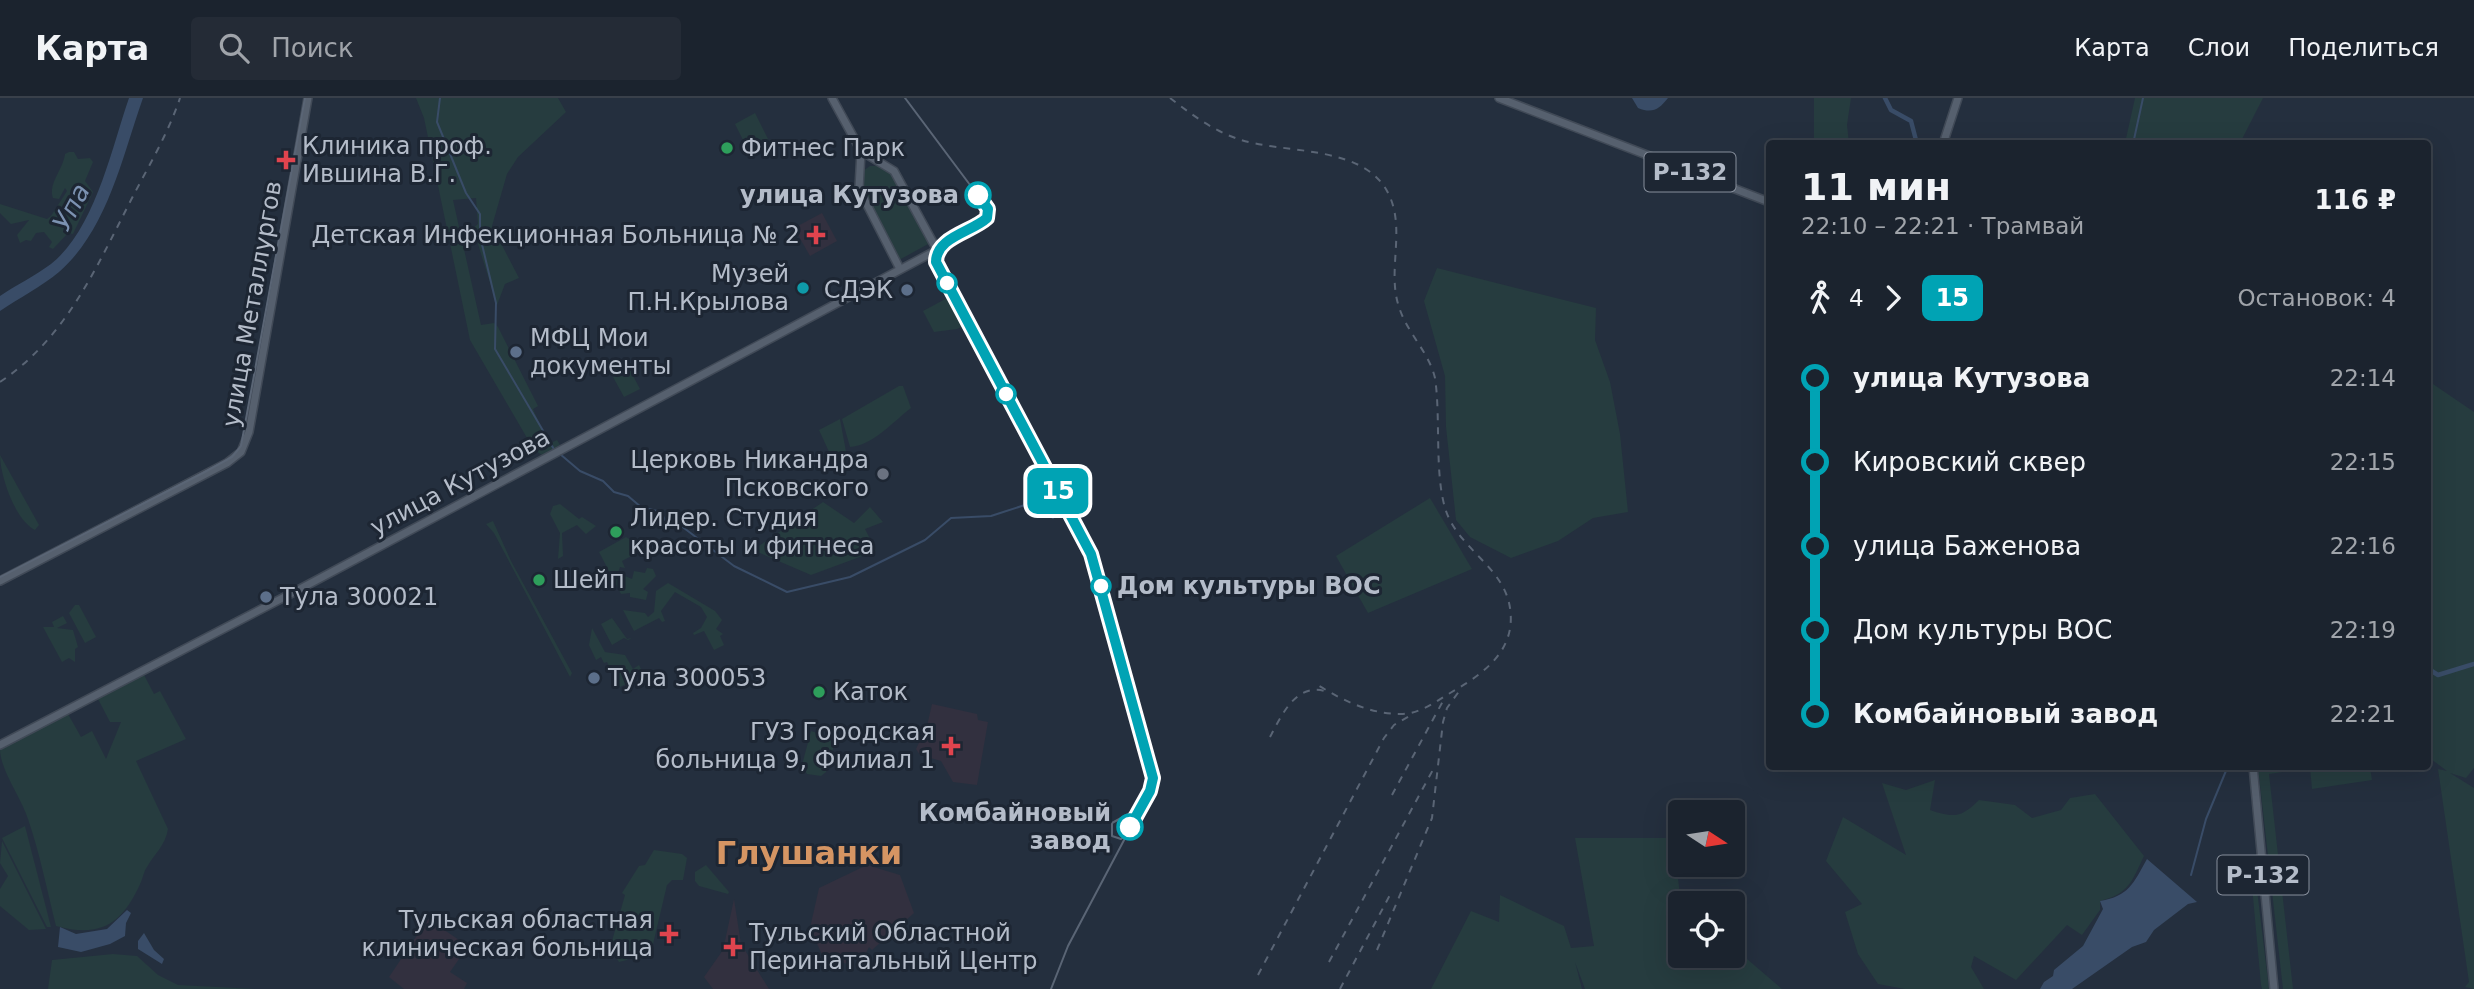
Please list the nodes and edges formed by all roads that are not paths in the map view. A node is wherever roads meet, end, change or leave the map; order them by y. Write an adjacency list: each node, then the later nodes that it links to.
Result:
1 (308, 98): 11 (main road, улица Металлургов)
2 (832, 98): 6 (main road)
3 (1499, 98): 9 (main road, Р-132)
4 (1958, 98): 5 (main road)
5 (1944, 140)
6 (861, 151): 7 (main road); 8 (main road)
7 (888, 164): 8 (main road); 10 (main road, улица Кутузова)
8 (860, 168): 10 (main road)
9 (1766, 200)
10 (900, 269): 12 (main road, улица Кутузова)
11 (0, 581)
12 (0, 745)
13 (2253, 770): 14 (main road, Р-132)
14 (2274, 989)

